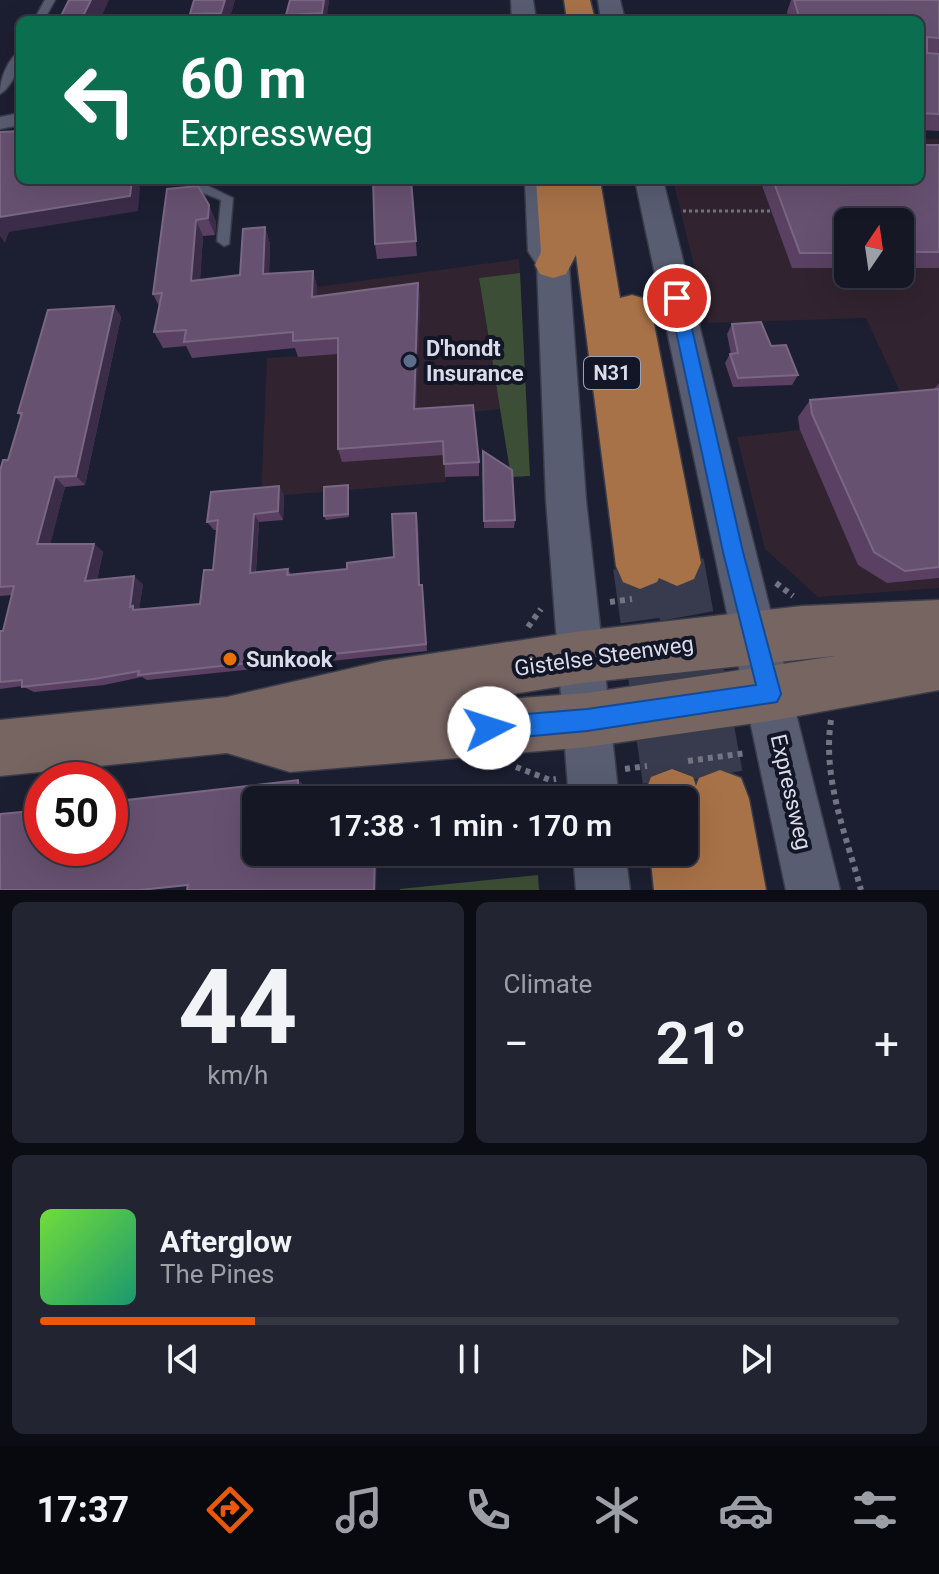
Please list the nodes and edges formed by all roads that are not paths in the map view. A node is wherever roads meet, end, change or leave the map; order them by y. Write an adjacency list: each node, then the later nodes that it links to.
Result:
1 (16, 61): 2 (lane)
2 (0, 91)
3 (200, 184): 9 (lane)
4 (539, 184): 10 (street, N31)
5 (553, 184): 10 (highway, N31)
6 (584, 184): 7 (highway, N31)
7 (610, 184)
8 (650, 184): 12 (street, Expressweg)
9 (224, 241)
10 (553, 265): 14 (street, N31)
11 (939, 625): 12 (main road, Gistelse Steenweg)
12 (755, 636): 14 (main road, Gistelse Steenweg); 15 (street, Expressweg)
13 (939, 664): 15 (main road, Gistelse Steenweg)
14 (584, 687): 15 (main road, Gistelse Steenweg); 16 (main road, Gistelse Steenweg); 17 (street)
15 (770, 694): 24 (street, Expressweg)
16 (0, 748)
17 (593, 786)
18 (698, 831): 23 (highway)
19 (600, 866): 21 (street)
20 (685, 866): 22 (highway)
21 (603, 890)
22 (685, 890)
23 (735, 890)
24 (813, 890)

